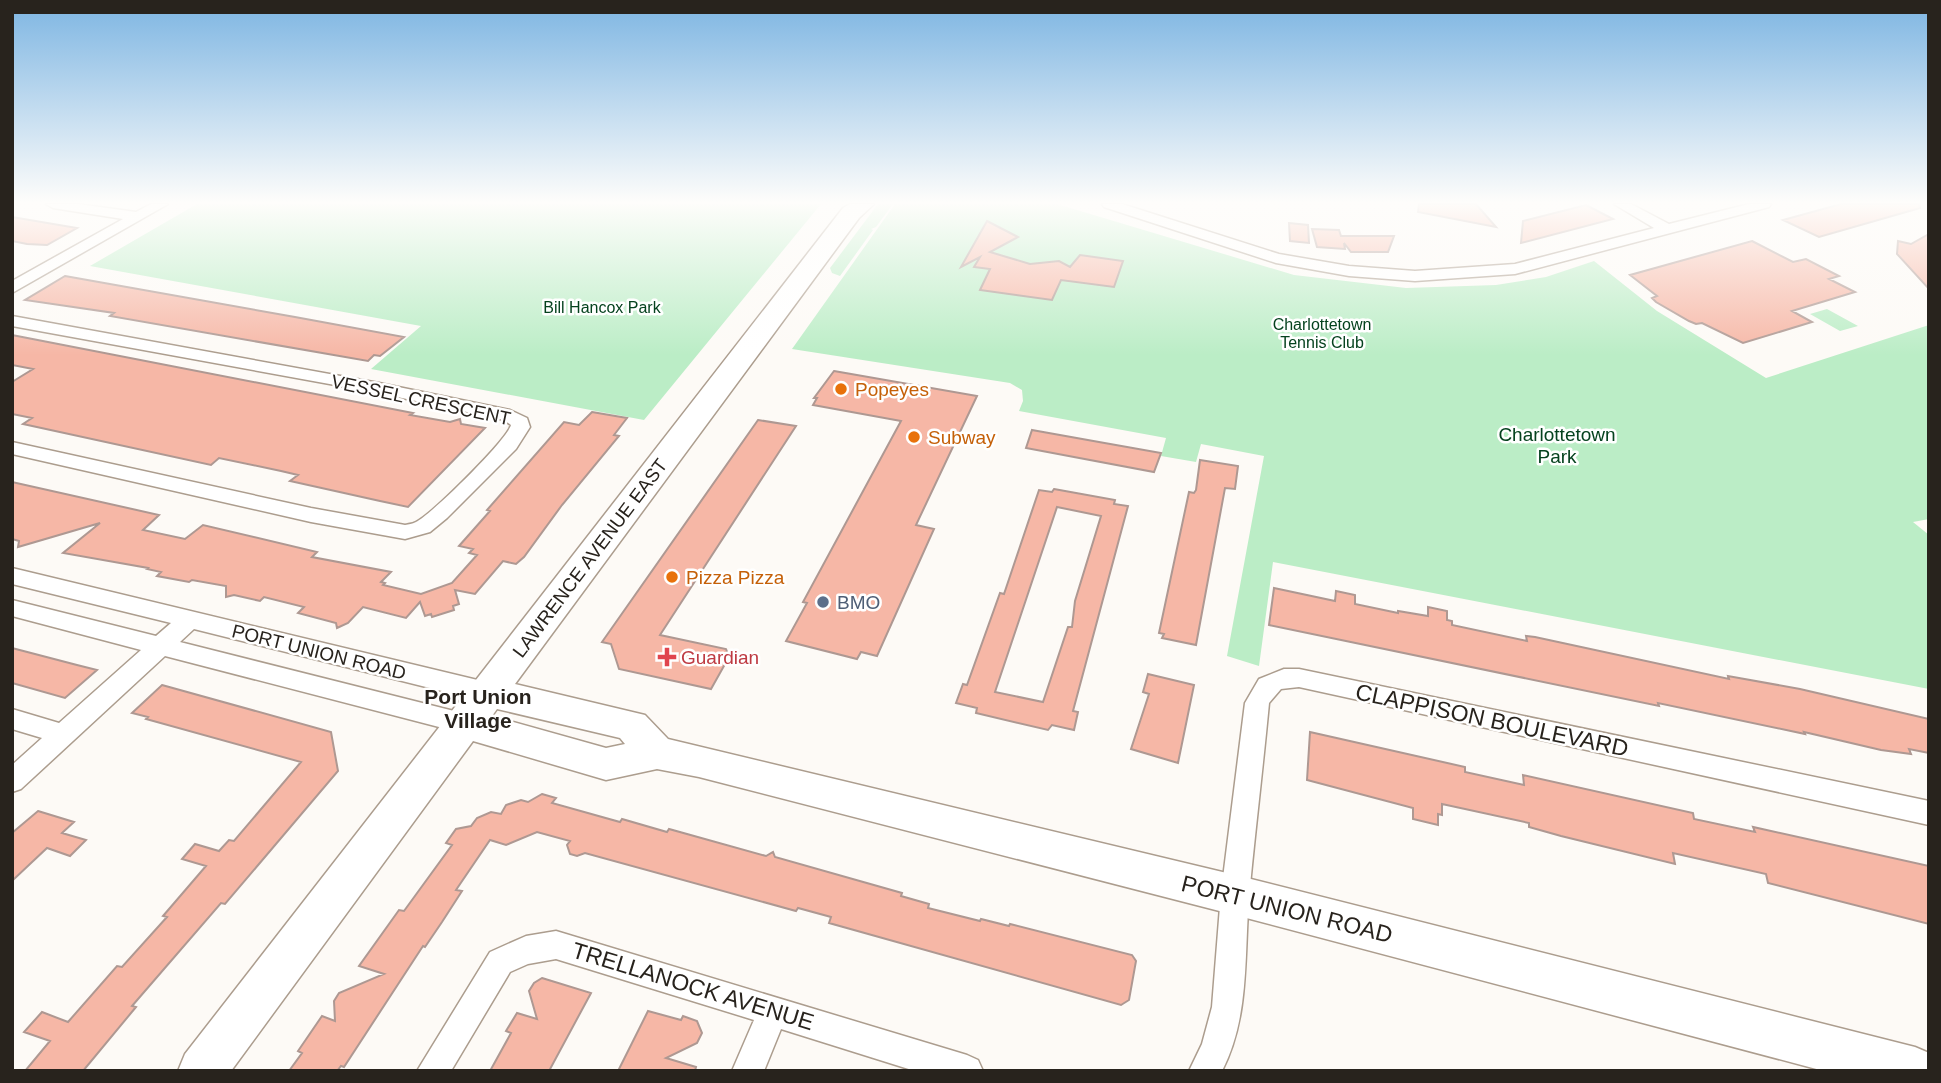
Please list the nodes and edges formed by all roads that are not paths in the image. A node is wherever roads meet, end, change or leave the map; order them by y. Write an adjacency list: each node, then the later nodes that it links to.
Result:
1 (71, 255): 5 (street)
2 (819, 255): 12 (main road, LAWRENCE AVENUE EAST)
3 (1265, 255): 4 (street)
4 (1567, 255)
5 (12, 288)
6 (12, 321): 7 (street, VESSEL CRESCENT)
7 (12, 448)
8 (12, 576): 10 (street, PORT UNION ROAD)
9 (12, 608): 11 (street, PORT UNION ROAD)
10 (189, 620): 11 (street); 12 (street, PORT UNION ROAD)
11 (159, 646): 12 (street, PORT UNION ROAD); 14 (street)
12 (478, 709): 17 (main road, PORT UNION ROAD); 19 (main road, LAWRENCE AVENUE EAST)
13 (12, 719): 14 (street)
14 (63, 734): 15 (street)
15 (12, 782)
16 (1929, 813): 17 (street, CLAPPISON BOULEVARD)
17 (1235, 895): 23 (street); 24 (main road, PORT UNION ROAD)
18 (773, 1011): 20 (street, TRELLANOCK AVENUE); 21 (street); 22 (street, TRELLANOCK AVENUE)
19 (202, 1071)
20 (433, 1071)
21 (748, 1071)
22 (967, 1071)
23 (1205, 1071)
24 (1915, 1071)

